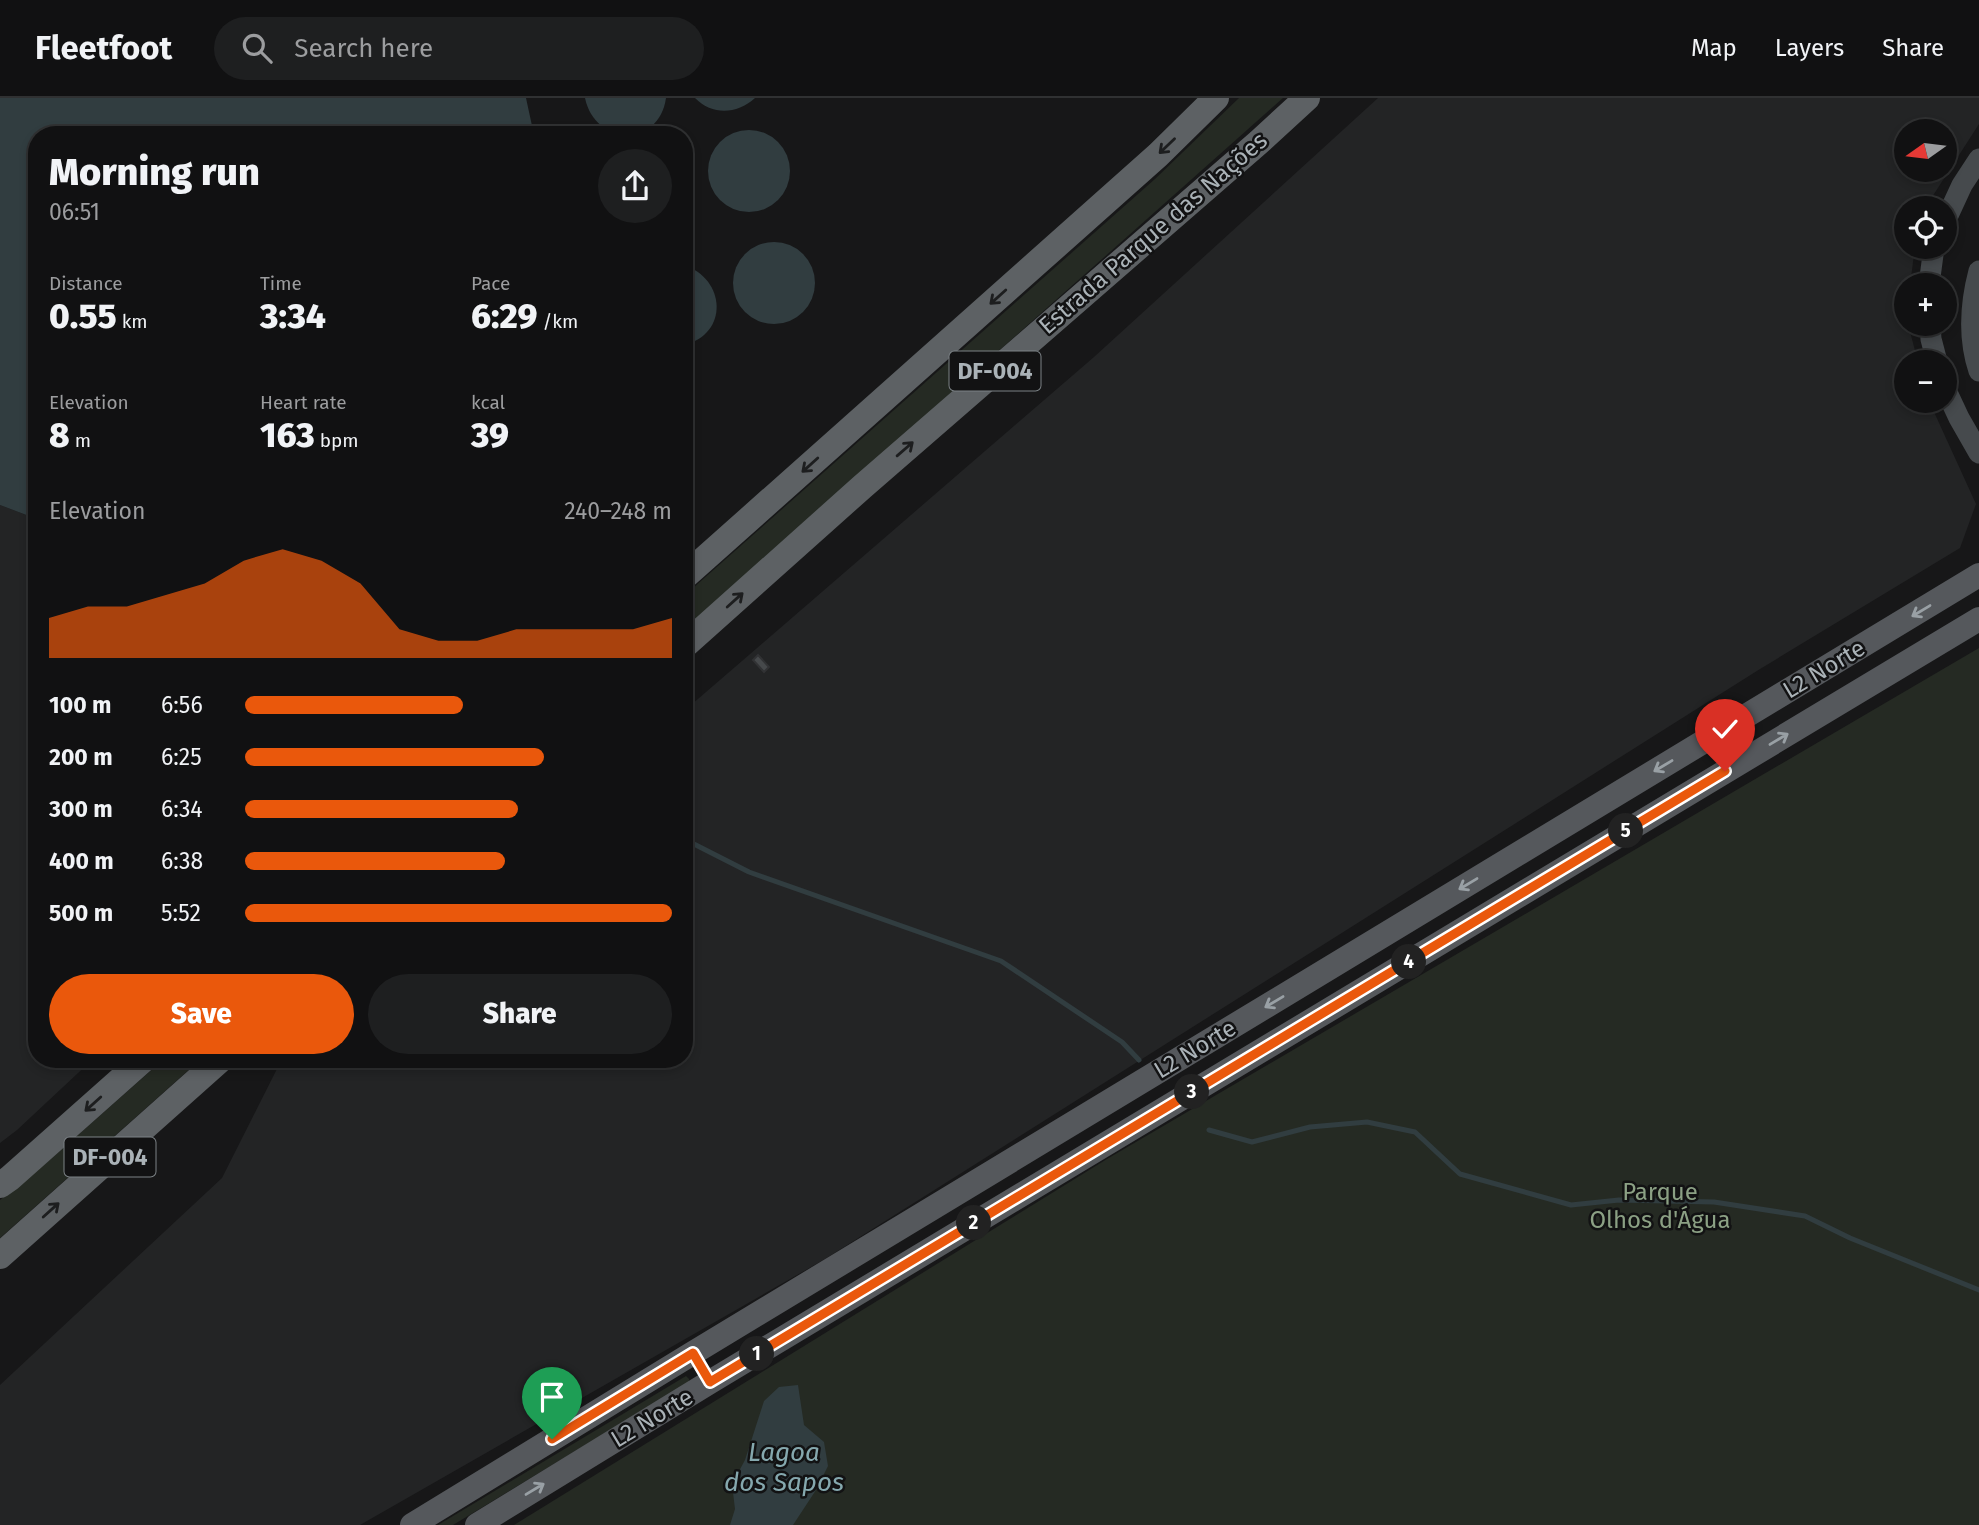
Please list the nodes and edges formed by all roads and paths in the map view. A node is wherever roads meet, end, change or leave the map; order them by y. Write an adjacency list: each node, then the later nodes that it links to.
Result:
1 (1216, 98): 9 (highway, DF-004, one-way to 9)
2 (1307, 98): 12 (highway, Estrada Parque das Nações / DF-004, one-way to 2)
3 (1979, 159): 4 (main road)
4 (1957, 196)
5 (1979, 271): 6 (main road)
6 (1979, 371)
7 (1957, 413): 8 (main road)
8 (1979, 453)
9 (693, 569)
10 (1979, 575): 17 (main road, L2 Norte, one-way to 17)
11 (1979, 619): 18 (main road, L2 Norte, one-way to 11)
12 (693, 638)
13 (134, 1068): 15 (highway, DF-004, one-way to 15)
14 (211, 1068): 16 (highway, DF-004, one-way to 14)
15 (0, 1185)
16 (0, 1256)
17 (693, 1353): 18 (main road); 19 (main road, L2 Norte)
18 (710, 1382): 20 (main road, L2 Norte, one-way to 18)
19 (412, 1525)
20 (477, 1525)

